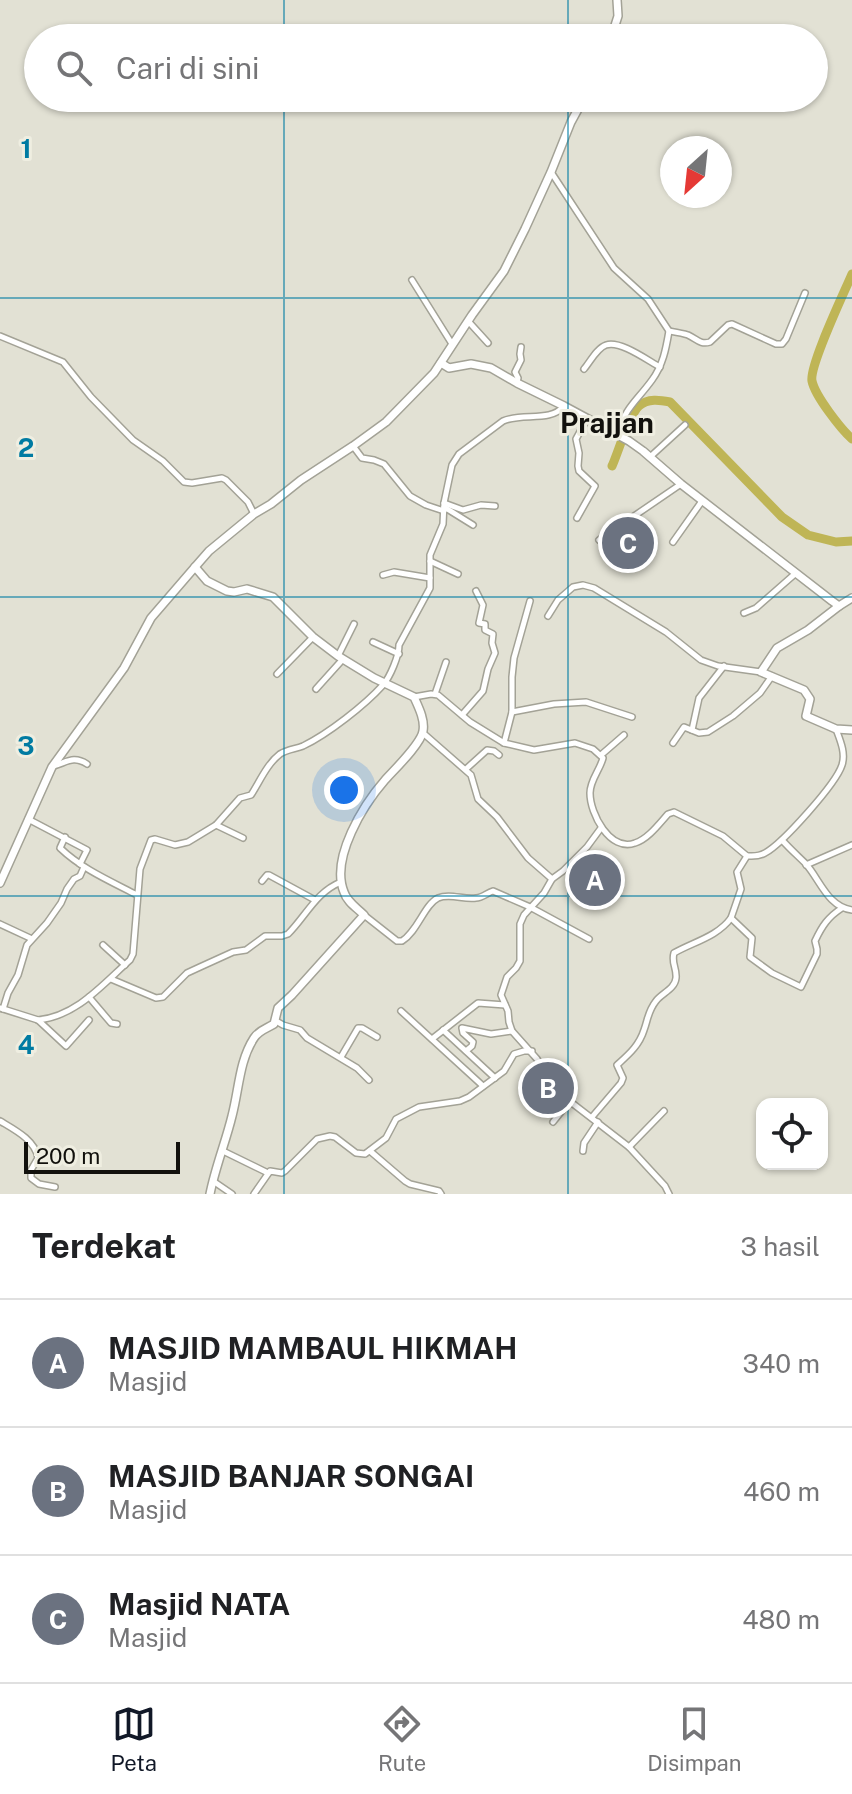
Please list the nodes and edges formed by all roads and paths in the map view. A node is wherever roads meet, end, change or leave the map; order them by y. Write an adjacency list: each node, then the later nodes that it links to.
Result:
1 (617, 0): 2 (street)
2 (615, 24)
3 (576, 112): 4 (street)
4 (551, 172): 7 (street); 8 (street)
5 (412, 280): 11 (street)
6 (805, 293): 8 (street)
7 (468, 321): 10 (street); 11 (street)
8 (669, 331): 14 (street)
9 (0, 336): 27 (street)
10 (488, 343)
11 (452, 344): 13 (street)
12 (521, 347): 16 (street)
13 (441, 363): 16 (street); 21 (street)
14 (660, 367): 15 (street); 20 (street)
15 (584, 369)
16 (517, 383): 17 (street)
17 (564, 406): 18 (street); 26 (street)
18 (587, 419): 20 (street); 28 (street)
19 (685, 425): 22 (street)
20 (619, 436): 22 (street)
21 (353, 446): 26 (street); 27 (street)
22 (650, 457): 23 (street)
23 (681, 484): 24 (street); 30 (street)
24 (703, 500): 31 (street); 34 (street)
25 (495, 506): 26 (street)
26 (444, 507): 29 (street); 32 (street)
27 (254, 514): 33 (street)
28 (577, 518)
29 (473, 525)
30 (599, 540)
31 (673, 542)
32 (430, 561): 35 (street); 37 (street)
33 (195, 567): 45 (street); 71 (street)
34 (796, 573): 41 (street); 42 (street)
35 (458, 574)
36 (383, 575): 37 (street)
37 (430, 578): 47 (street)
38 (476, 591): 59 (street)
39 (852, 598): 41 (street)
40 (530, 601): 58 (street)
41 (839, 606): 51 (street)
42 (744, 613)
43 (548, 616): 50 (street)
44 (354, 624): 48 (street)
45 (313, 637): 48 (street); 52 (street)
46 (373, 642): 47 (street)
47 (399, 654): 54 (street)
48 (340, 657): 54 (street); 55 (street)
49 (446, 662): 56 (street)
50 (724, 666): 51 (street); 62 (street)
51 (761, 672): 53 (street)
52 (277, 674)
53 (772, 676): 61 (street); 62 (street)
54 (385, 683): 57 (street); 74 (street)
55 (316, 689)
56 (435, 694): 57 (street); 59 (street)
57 (414, 697): 64 (street)
58 (512, 712): 60 (street); 66 (street)
59 (462, 715): 66 (street)
60 (632, 717)
61 (836, 729): 63 (street); 78 (street)
62 (692, 730): 67 (street)
63 (852, 730)
64 (423, 733): 72 (street); 85 (street)
65 (624, 735): 69 (street)
66 (504, 743): 69 (street)
67 (673, 743)
68 (499, 755): 72 (street)
69 (601, 755): 75 (street)
70 (87, 764): 71 (street)
71 (52, 767): 73 (street)
72 (466, 769): 83 (street)
73 (28, 819): 76 (street); 86 (street)
74 (216, 825): 77 (street); 87 (street)
75 (601, 828): 80 (street); 83 (street)
76 (65, 837): 82 (street); 82 (street)
77 (243, 838)
78 (782, 840): 80 (street); 81 (street)
79 (852, 845): 81 (street)
80 (747, 856): 93 (street)
81 (806, 865): 90 (street)
82 (82, 866): 87 (street); 95 (street)
83 (552, 879): 89 (street)
84 (262, 881): 88 (street)
85 (341, 882): 88 (street); 92 (street)
86 (0, 883)
87 (137, 895): 98 (street)
88 (315, 900): 99 (street)
89 (530, 907): 92 (street); 96 (street); 101 (street)
90 (842, 908): 91 (street); 93 (street)
91 (852, 910)
92 (364, 915): 106 (street)
93 (731, 918): 120 (street)
94 (0, 924): 95 (street)
95 (30, 938): 102 (street)
96 (589, 939)
97 (103, 945): 98 (street)
98 (125, 965): 99 (street)
99 (111, 979): 100 (street)
100 (89, 997): 104 (street); 107 (street)
101 (505, 1005): 108 (street); 109 (street)
102 (2, 1008): 104 (street)
103 (401, 1011): 111 (street)
104 (38, 1020): 105 (street)
105 (89, 1020)
106 (276, 1021): 114 (street); 125 (street)
107 (117, 1024)
108 (443, 1030): 111 (street); 112 (street)
109 (512, 1031): 112 (street); 113 (street)
110 (377, 1037): 114 (street)
111 (432, 1039): 117 (street)
112 (466, 1051): 115 (street)
113 (532, 1051): 115 (street); 118 (street)
114 (341, 1057): 116 (street)
115 (495, 1078): 117 (street)
116 (369, 1080)
117 (483, 1086): 126 (street)
118 (569, 1102): 120 (street); 122 (street)
119 (664, 1111): 124 (street)
120 (592, 1117): 123 (street)
121 (0, 1121): 130 (street)
122 (553, 1122)
123 (598, 1122): 124 (street); 127 (street)
124 (629, 1147): 135 (street)
125 (223, 1151): 128 (street); 129 (street)
126 (370, 1151): 128 (street); 134 (street)
127 (583, 1151)
128 (268, 1173): 133 (street)
129 (213, 1181): 131 (street); 132 (street)
130 (55, 1187)
131 (210, 1194)
132 (232, 1194)
133 (254, 1194)
134 (441, 1194)
135 (669, 1194)

